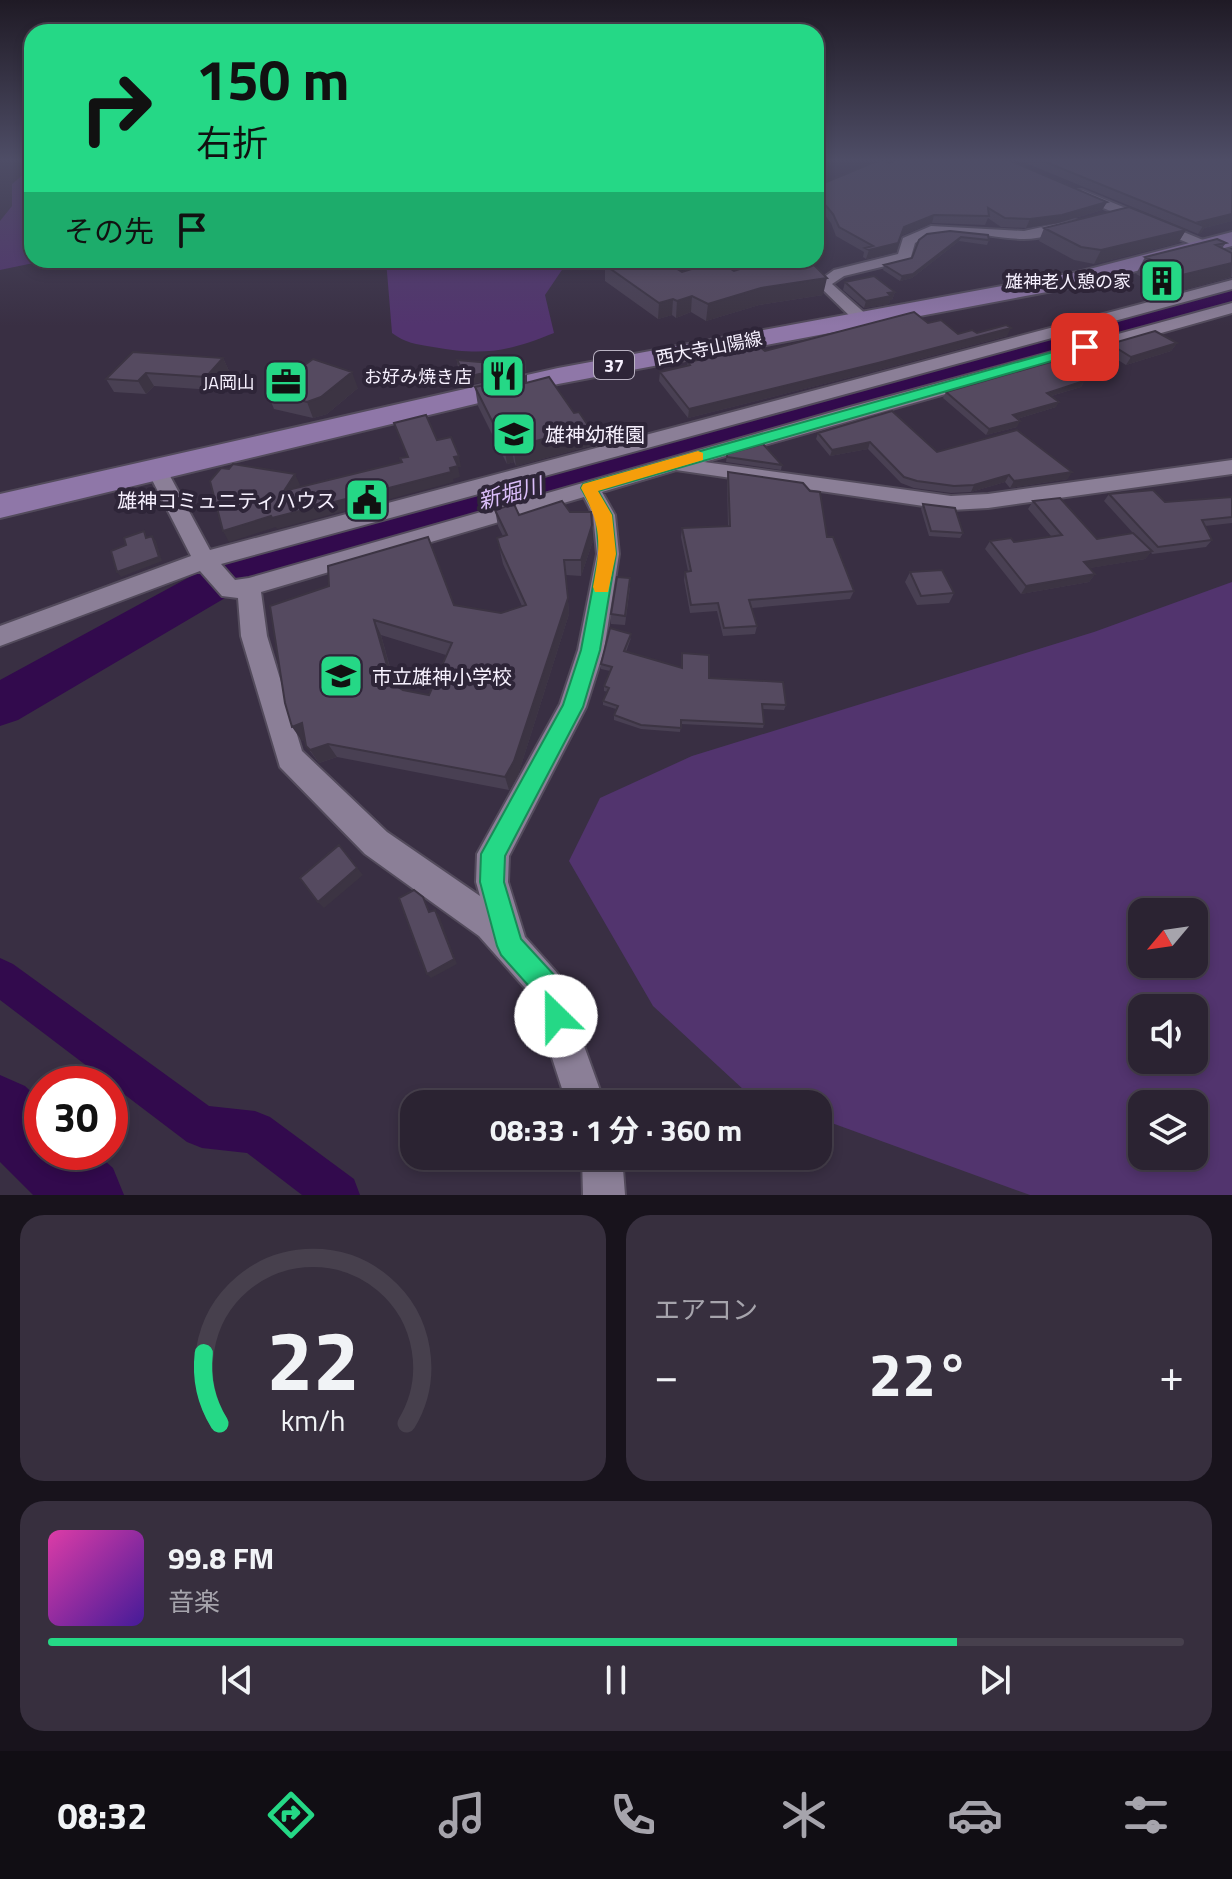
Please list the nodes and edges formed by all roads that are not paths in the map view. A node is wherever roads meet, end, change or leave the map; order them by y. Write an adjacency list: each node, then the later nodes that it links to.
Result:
1 (1112, 215): 6 (street)
2 (1131, 215): 3 (street)
3 (1224, 248): 6 (main road, 西大寺山陽線 / 37)
4 (1232, 284): 7 (street)
5 (1232, 308): 7 (street)
6 (862, 319): 11 (main road, 西大寺山陽線 / 37)
7 (984, 362): 8 (street); 8 (street)
8 (695, 443): 9 (street); 14 (street)
9 (671, 464): 10 (street); 12 (street)
10 (1232, 467)
11 (157, 470): 13 (main road, 西大寺山陽線 / 37); 15 (street)
12 (589, 488): 14 (street); 18 (street)
13 (0, 506)
14 (447, 511): 15 (street); 16 (street)
15 (205, 562): 16 (street); 17 (street)
16 (240, 589): 18 (street)
17 (0, 636)
18 (510, 946): 19 (street)
19 (581, 1090)
20 (603, 1170): 21 (street)
21 (604, 1195)

